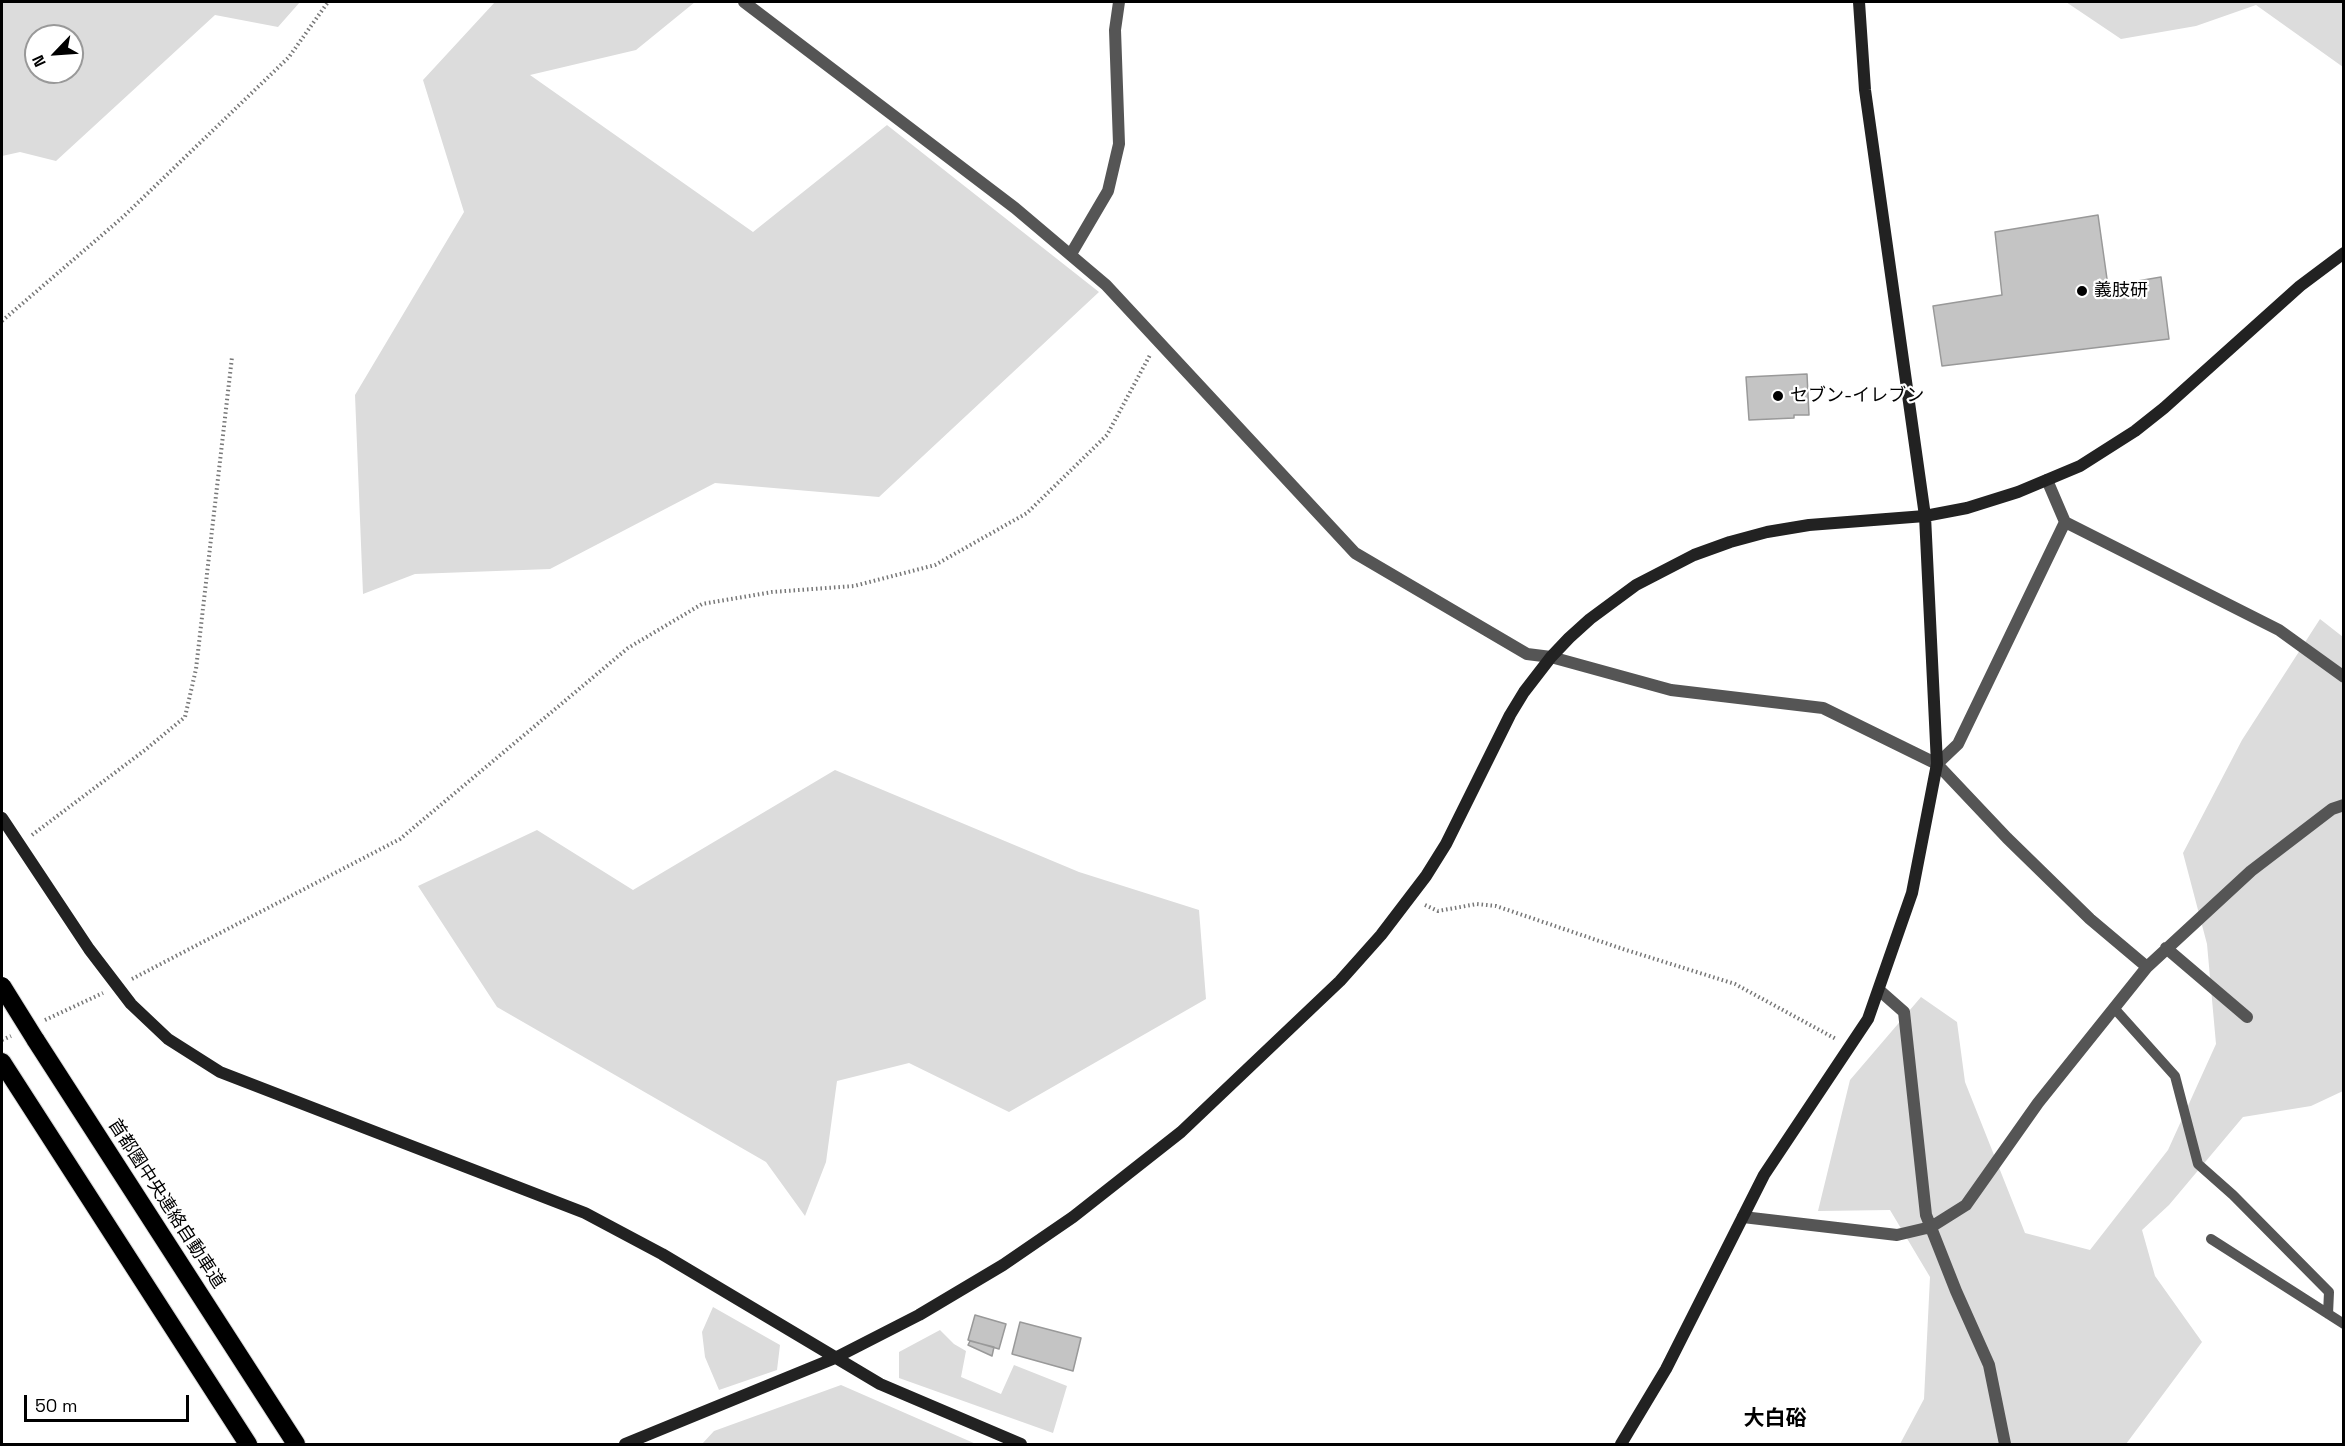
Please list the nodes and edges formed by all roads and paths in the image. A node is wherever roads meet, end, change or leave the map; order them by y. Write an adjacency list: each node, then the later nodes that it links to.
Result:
1 (328, 2): 7 (path)
2 (744, 2): 6 (street)
3 (1119, 2): 6 (street)
4 (1859, 2): 11 (street)
5 (2343, 253): 10 (street)
6 (1071, 254): 8 (street)
7 (2, 321)
8 (1158, 341): 13 (street); 23 (path)
9 (232, 357): 18 (path)
10 (2046, 480): 11 (street); 12 (street)
11 (1925, 516): 13 (street); 15 (street)
12 (2065, 522): 14 (street); 15 (street)
13 (1551, 657): 15 (street); 19 (street)
14 (2343, 677)
15 (1937, 765): 21 (street); 24 (street)
16 (2343, 804): 20 (street)
17 (2, 818): 18 (street)
18 (20, 844): 23 (street)
19 (1409, 898): 30 (path); 37 (street)
20 (2166, 948): 21 (street); 26 (street)
21 (2147, 967): 25 (street)
22 (2, 986): 39 (highway, 首都圏中央連絡自動車道, bridge)
23 (117, 986): 27 (path); 37 (street)
24 (1878, 990): 30 (street); 33 (street)
25 (2114, 1008): 33 (street); 35 (lane)
26 (2247, 1017)
27 (44, 1020)
28 (12, 1035): 29 (path)
29 (2, 1040)
30 (1850, 1046): 32 (street)
31 (2, 1063): 38 (highway)
32 (1743, 1217): 33 (street); 42 (street)
33 (1931, 1227): 43 (street)
34 (2211, 1239): 35 (lane)
35 (2328, 1314): 36 (lane)
36 (2343, 1324)
37 (835, 1358): 40 (street); 41 (street)
38 (248, 1444)
39 (296, 1444)
40 (625, 1444)
41 (1021, 1444)
42 (1621, 1444)
43 (2005, 1444)

